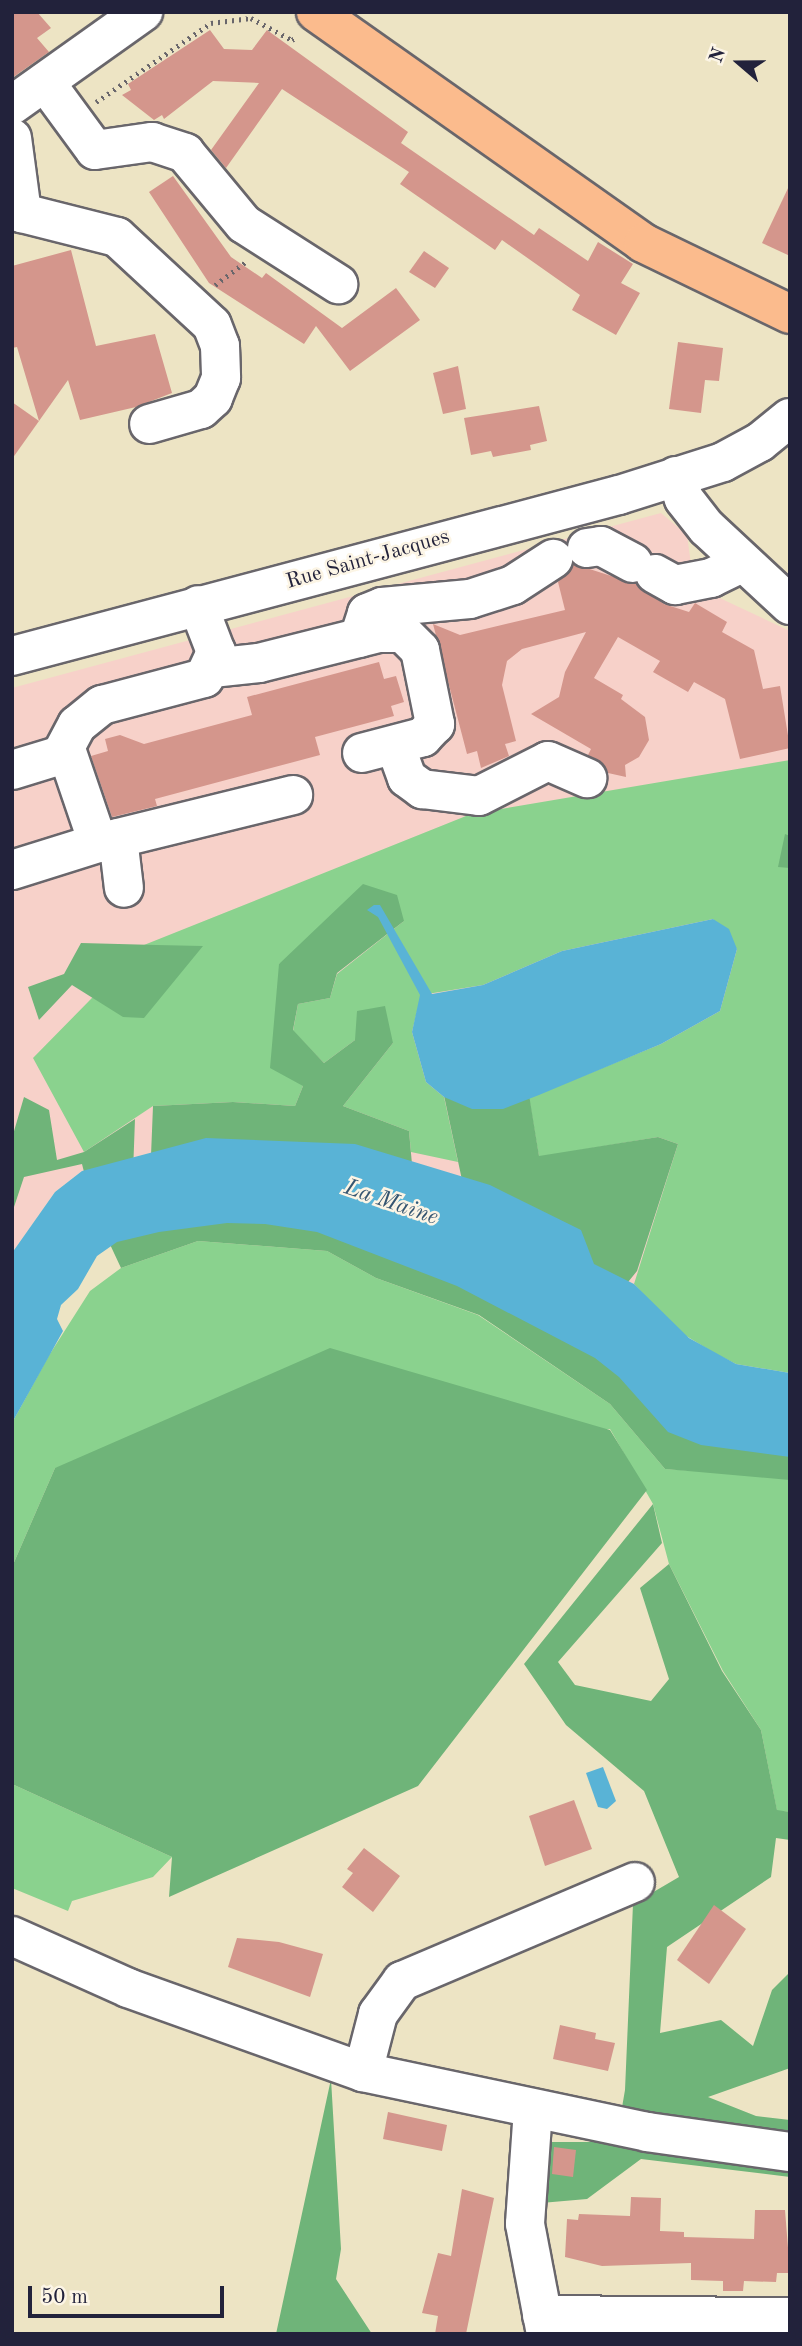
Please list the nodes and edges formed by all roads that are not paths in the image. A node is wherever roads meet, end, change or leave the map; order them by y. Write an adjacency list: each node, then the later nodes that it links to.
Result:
1 (143, 12): 3 (street)
2 (315, 21): 7 (main road)
3 (45, 82): 4 (street); 6 (street)
4 (12, 105)
5 (12, 138): 9 (street)
6 (338, 284)
7 (787, 317)
8 (790, 418): 11 (street, Rue Saint-Jacques)
9 (149, 424)
10 (790, 451): 11 (street, Rue Saint-Jacques)
11 (723, 462): 12 (street, Rue Saint-Jacques)
12 (676, 477): 13 (street); 14 (street, Rue Saint-Jacques)
13 (740, 564): 15 (street); 16 (street)
14 (198, 605): 17 (street, Rue Saint-Jacques); 18 (street)
15 (790, 605)
16 (359, 638): 18 (street); 21 (street)
17 (12, 656)
18 (212, 668): 19 (street)
19 (66, 749): 20 (street); 23 (street)
20 (12, 770)
21 (587, 778)
22 (293, 795): 23 (street)
23 (108, 840): 24 (street); 25 (street)
24 (12, 870)
25 (124, 888)
26 (635, 1882): 28 (street)
27 (12, 1937): 28 (street)
28 (363, 2072): 29 (street)
29 (533, 2109): 30 (street); 32 (street)
30 (790, 2152)
31 (790, 2317): 32 (street)
32 (544, 2324)

